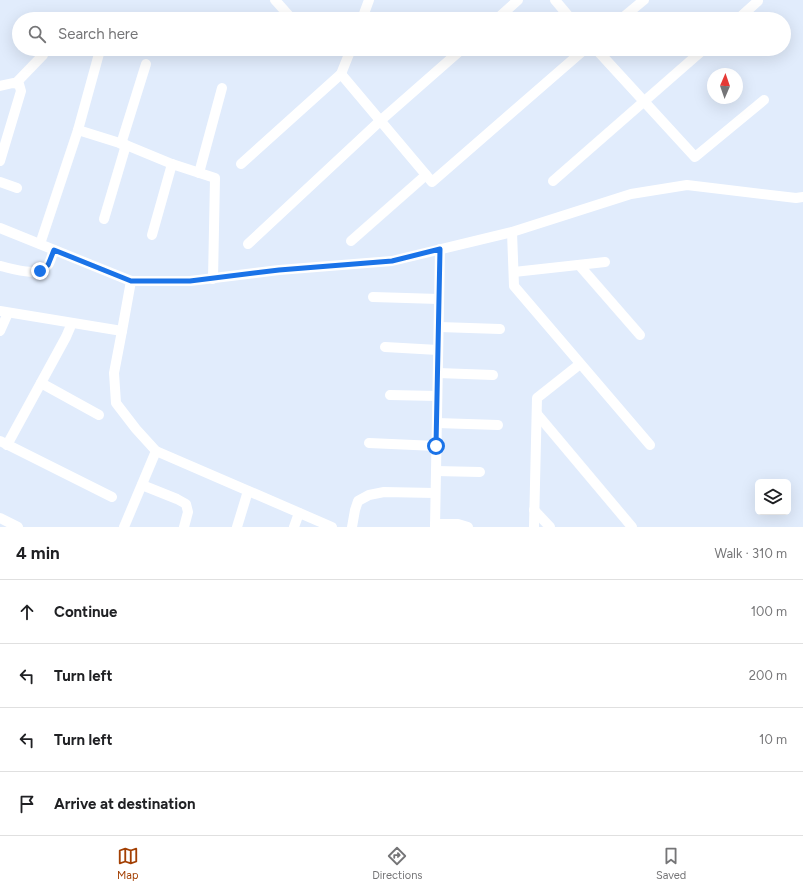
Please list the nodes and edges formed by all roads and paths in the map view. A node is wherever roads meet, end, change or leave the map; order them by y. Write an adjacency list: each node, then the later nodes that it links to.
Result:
1 (275, 0): 7 (street)
2 (369, 0): 8 (street)
3 (518, 0): 9 (street)
4 (555, 0): 10 (street)
5 (644, 0): 11 (street)
6 (759, 0): 12 (street)
7 (286, 12)
8 (365, 12)
9 (505, 12)
10 (565, 12)
11 (629, 12)
12 (746, 12)
13 (42, 56): 22 (street)
14 (98, 56): 28 (street)
15 (348, 56): 21 (street)
16 (454, 56): 27 (street)
17 (577, 56): 34 (street)
18 (602, 56): 26 (street)
19 (696, 56): 26 (street)
20 (146, 64): 29 (street)
21 (341, 74): 27 (street); 32 (street)
22 (16, 83): 23 (street); 30 (street)
23 (0, 86)
24 (222, 88): 33 (street)
25 (764, 100): 26 (street)
26 (644, 102): 35 (street)
27 (380, 121): 34 (street); 45 (street)
28 (78, 130): 29 (street); 44 (street)
29 (124, 145): 31 (street); 39 (street)
30 (0, 161)
31 (172, 164): 33 (street); 42 (street)
32 (241, 164)
33 (199, 173): 52 (street)
34 (426, 175): 43 (street)
35 (554, 181)
36 (0, 182): 37 (street)
37 (17, 188)
38 (803, 197): 41 (street)
39 (104, 219)
40 (0, 228): 44 (street)
41 (512, 232): 46 (street); 51 (street)
42 (152, 235)
43 (351, 241)
44 (40, 244): 47 (street)
45 (248, 244)
46 (440, 249): 52 (street); 55 (street)
47 (54, 250): 50 (street); 53 (street)
48 (605, 262): 49 (street)
49 (579, 265): 51 (street); 62 (street)
50 (0, 266)
51 (514, 272): 65 (street)
52 (213, 278): 53 (street)
53 (131, 281): 61 (street)
54 (373, 297): 55 (street)
55 (439, 299): 58 (street)
56 (4, 312): 57 (street); 60 (street)
57 (72, 323): 61 (street); 68 (street)
58 (438, 327): 59 (street); 64 (street)
59 (500, 329)
60 (0, 331)
61 (122, 332): 79 (street)
62 (640, 335)
63 (385, 347): 64 (street)
64 (438, 350): 66 (street)
65 (580, 364): 71 (street); 77 (street)
66 (438, 373): 67 (street); 70 (street)
67 (493, 375)
68 (41, 383): 72 (street); 75 (street)
69 (390, 395): 70 (street)
70 (437, 396): 73 (street)
71 (537, 414): 86 (street); 100 (street)
72 (98, 415)
73 (437, 423): 74 (street); 78 (street)
74 (498, 425)
75 (4, 443): 85 (street)
76 (369, 443): 78 (street)
77 (650, 445)
78 (436, 446): 80 (street)
79 (156, 450): 82 (street); 83 (street)
80 (436, 471): 81 (street); 84 (street)
81 (480, 472)
82 (142, 485): 91 (street); 92 (street)
83 (248, 490): 87 (street); 93 (street)
84 (435, 493): 89 (street); 96 (street)
85 (112, 497)
86 (534, 510): 98 (street); 99 (street)
87 (299, 512): 94 (street); 95 (street)
88 (0, 518): 90 (street)
89 (435, 525): 97 (street)
90 (18, 527)
91 (124, 527)
92 (184, 527)
93 (237, 527)
94 (294, 527)
95 (332, 527)
96 (352, 527)
97 (468, 527)
98 (534, 527)
99 (550, 527)
100 (632, 527)

